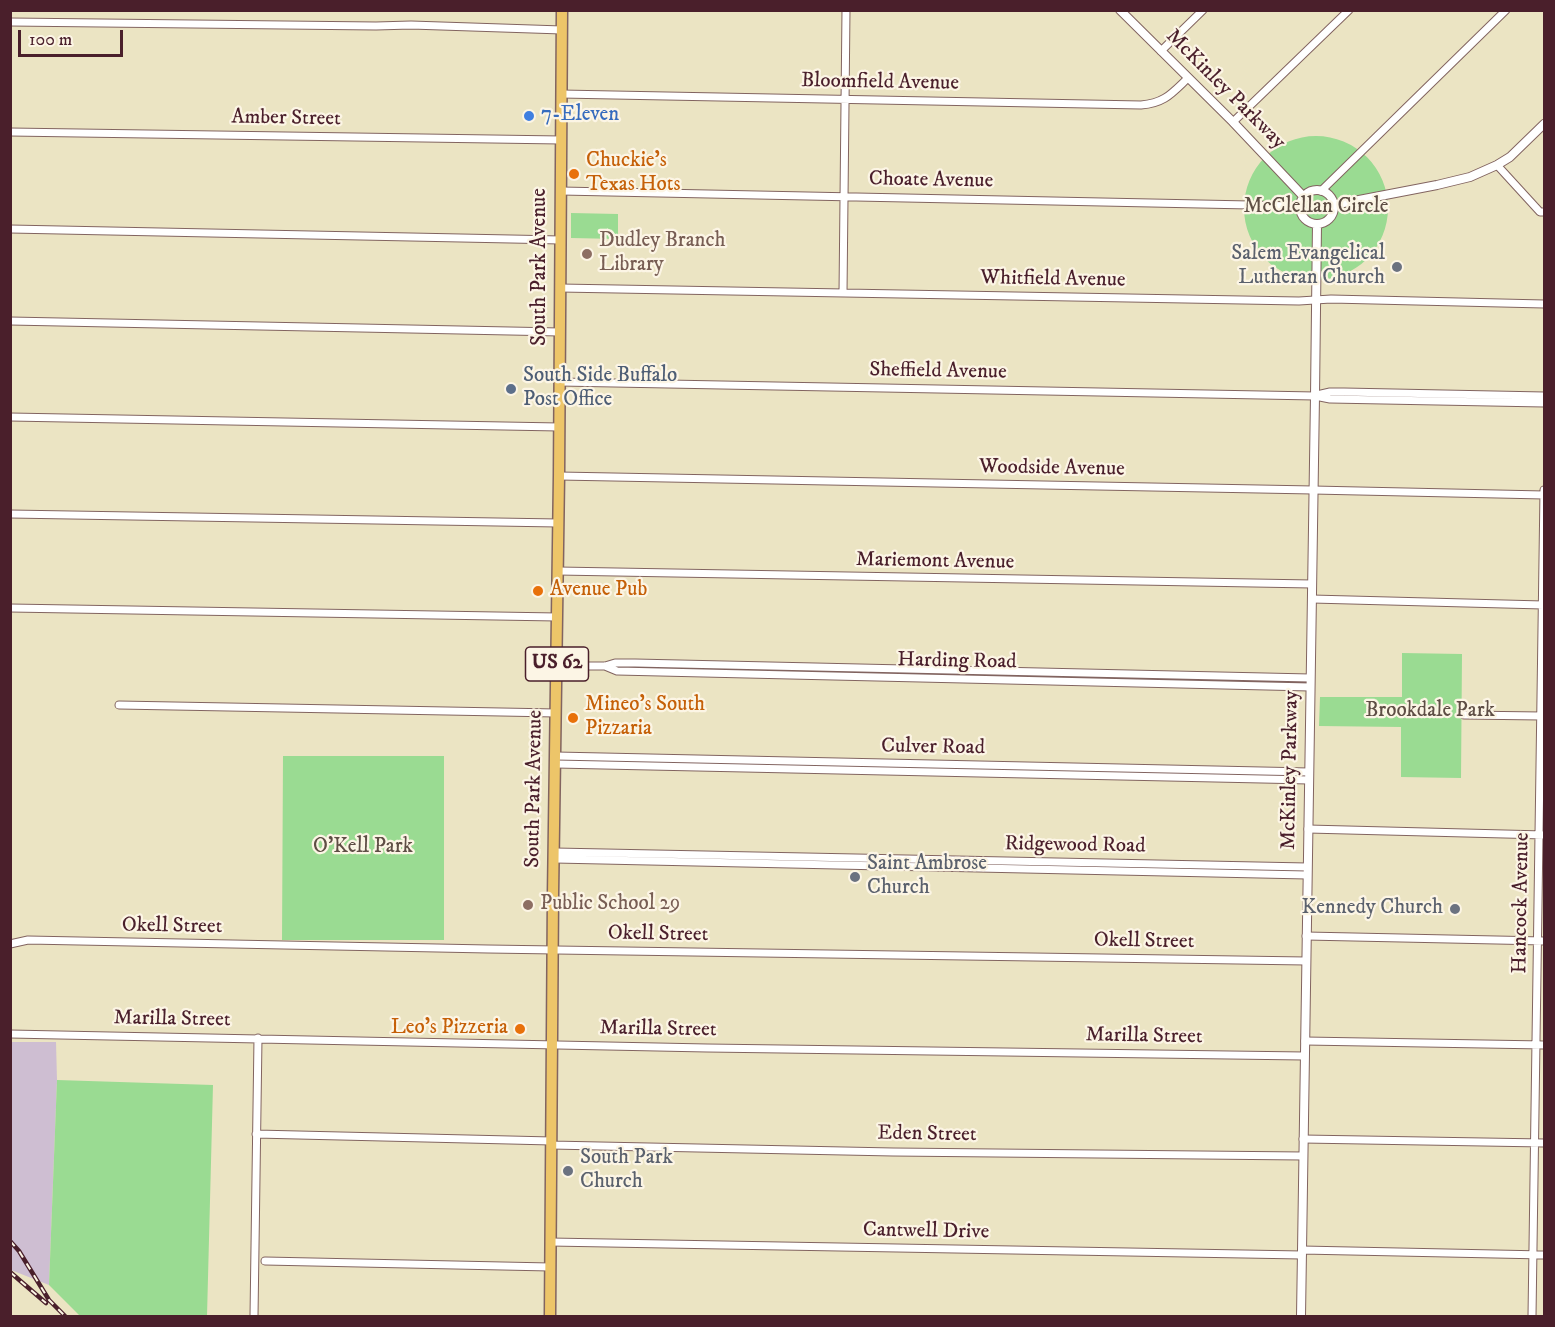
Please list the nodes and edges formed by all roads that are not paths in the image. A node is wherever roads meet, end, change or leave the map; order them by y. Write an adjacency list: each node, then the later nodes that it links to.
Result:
1 (562, 10): 8 (main road, South Park Avenue / US 62)
2 (846, 10): 12 (street)
3 (1120, 10): 9 (street, McKinley Parkway)
4 (1203, 10): 9 (street)
5 (1349, 10): 13 (street)
6 (1506, 10): 19 (street)
7 (10, 22): 8 (street)
8 (562, 30): 11 (main road, South Park Avenue / US 62)
9 (1161, 51): 10 (street, McKinley Parkway)
10 (1188, 78): 12 (street, Bloomfield Avenue); 13 (street, McKinley Parkway)
11 (561, 94): 12 (street, Bloomfield Avenue); 16 (main road, South Park Avenue / US 62)
12 (845, 98): 20 (street)
13 (1233, 122): 21 (street, McKinley Parkway)
14 (1545, 124): 17 (street)
15 (10, 132): 16 (street, Amber Street)
16 (561, 140): 18 (main road, South Park Avenue / US 62)
17 (1497, 165): 22 (street); 24 (street)
18 (561, 190): 20 (street, Choate Avenue); 27 (main road, South Park Avenue / US 62)
19 (1321, 191): 21 (street); 22 (street)
20 (845, 196): 23 (street, Choate Avenue); 29 (street)
21 (1304, 196): 23 (street)
22 (1334, 205): 25 (street)
23 (1299, 206): 25 (street)
24 (1545, 212)
25 (1317, 224): 30 (street, McKinley Parkway)
26 (10, 229): 27 (street)
27 (561, 240): 28 (main road, South Park Avenue / US 62)
28 (560, 288): 29 (street, Whitfield Avenue); 33 (main road, South Park Avenue / US 62)
29 (843, 292): 30 (street, Whitfield Avenue)
30 (1316, 300): 31 (street, Whitfield Avenue); 35 (street, McKinley Parkway)
31 (1545, 304)
32 (10, 321): 33 (street)
33 (560, 332): 34 (main road, South Park Avenue / US 62)
34 (560, 382): 35 (street, Sheffield Avenue); 40 (main road, South Park Avenue / US 62)
35 (1316, 396): 37 (street, Sheffield Avenue); 42 (street, McKinley Parkway)
36 (1545, 396): 37 (street)
37 (1438, 397): 38 (street)
38 (1545, 403)
39 (10, 417): 40 (street)
40 (559, 427): 41 (main road, South Park Avenue / US 62)
41 (559, 476): 42 (street, Woodside Avenue); 46 (main road, South Park Avenue / US 62)
42 (1313, 490): 44 (street, Woodside Avenue); 48 (street, McKinley Parkway)
43 (1545, 490): 44 (street, Hancock Avenue)
44 (1544, 495): 50 (street, Hancock Avenue)
45 (10, 514): 46 (street)
46 (558, 523): 47 (main road, South Park Avenue / US 62)
47 (558, 571): 48 (street, Mariemont Avenue); 52 (main road, South Park Avenue / US 62)
48 (1312, 585): 49 (street, McKinley Parkway)
49 (1312, 599): 50 (street); 69 (street, McKinley Parkway)
50 (1543, 601): 66 (street, Hancock Avenue)
51 (10, 608): 52 (street)
52 (557, 617): 54 (main road, South Park Avenue / US 62)
53 (734, 665): 55 (street, Harding Road); 56 (street, Harding Road); 61 (street)
54 (557, 666): 55 (street, Harding Road); 72 (main road, South Park Avenue / US 62)
55 (605, 666): 61 (street, Harding Road)
56 (815, 666): 57 (street, Harding Road); 63 (street)
57 (894, 668): 58 (street, Harding Road); 64 (street)
58 (974, 670): 59 (street, Harding Road); 65 (street)
59 (1056, 672): 60 (street, Harding Road); 67 (street)
60 (1135, 673): 62 (street, Harding Road); 68 (street)
61 (733, 674): 63 (street, Harding Road)
62 (1214, 675): 69 (street, Harding Road); 70 (street)
63 (815, 676): 64 (street, Harding Road)
64 (893, 677): 65 (street, Harding Road)
65 (974, 679): 67 (street, Harding Road)
66 (1543, 680): 74 (street, Hancock Avenue)
67 (1056, 681): 68 (street, Harding Road)
68 (1135, 682): 70 (street, Harding Road)
69 (1310, 682): 70 (street, Harding Road); 76 (street, McKinley Parkway)
70 (1214, 684)
71 (119, 705): 72 (street)
72 (556, 713): 75 (main road, South Park Avenue / US 62)
73 (1464, 715): 74 (street)
74 (1541, 716): 78 (street, Hancock Avenue)
75 (556, 760): 76 (street, Culver Road); 79 (main road, South Park Avenue / US 62)
76 (1309, 776): 77 (street, McKinley Parkway)
77 (1308, 829): 78 (street); 80 (street, McKinley Parkway)
78 (1542, 835): 82 (street, Hancock Avenue)
79 (555, 855): 80 (street, Ridgewood Road); 84 (main road, South Park Avenue / US 62)
80 (1307, 871): 81 (street, McKinley Parkway)
81 (1306, 936): 82 (street); 85 (street, McKinley Parkway)
82 (1541, 941): 90 (street, Hancock Avenue)
83 (10, 944): 84 (street, Okell Street)
84 (553, 950): 85 (street, Okell Street); 89 (main road, South Park Avenue / US 62)
85 (1306, 961): 88 (street, McKinley Parkway)
86 (10, 1034): 87 (street, Marilla Street)
87 (258, 1038): 89 (street, Marilla Street); 92 (street)
88 (1305, 1041): 90 (street); 91 (street, McKinley Parkway)
89 (552, 1045): 91 (street, Marilla Street); 94 (main road, South Park Avenue / US 62)
90 (1540, 1045): 95 (street, Hancock Avenue)
91 (1305, 1056): 93 (street, McKinley Parkway)
92 (256, 1134): 94 (street, Eden Street); 104 (street)
93 (1303, 1139): 95 (street); 97 (street, McKinley Parkway)
94 (551, 1143): 97 (street, Eden Street); 98 (main road, South Park Avenue / US 62)
95 (1535, 1143): 96 (street); 100 (street, Hancock Avenue)
96 (1545, 1143)
97 (1303, 1156): 99 (street, McKinley Parkway)
98 (550, 1242): 99 (street, Cantwell Drive); 103 (main road, South Park Avenue / US 62)
99 (1302, 1253): 100 (street, Cantwell Drive); 106 (street, McKinley Parkway)
100 (1533, 1254): 101 (street, Cantwell Drive); 107 (street, Hancock Avenue)
101 (1545, 1255)
102 (265, 1261): 103 (street)
103 (550, 1268): 105 (main road, South Park Avenue / US 62)
104 (254, 1317)
105 (550, 1317)
106 (1301, 1317)
107 (1532, 1317)

